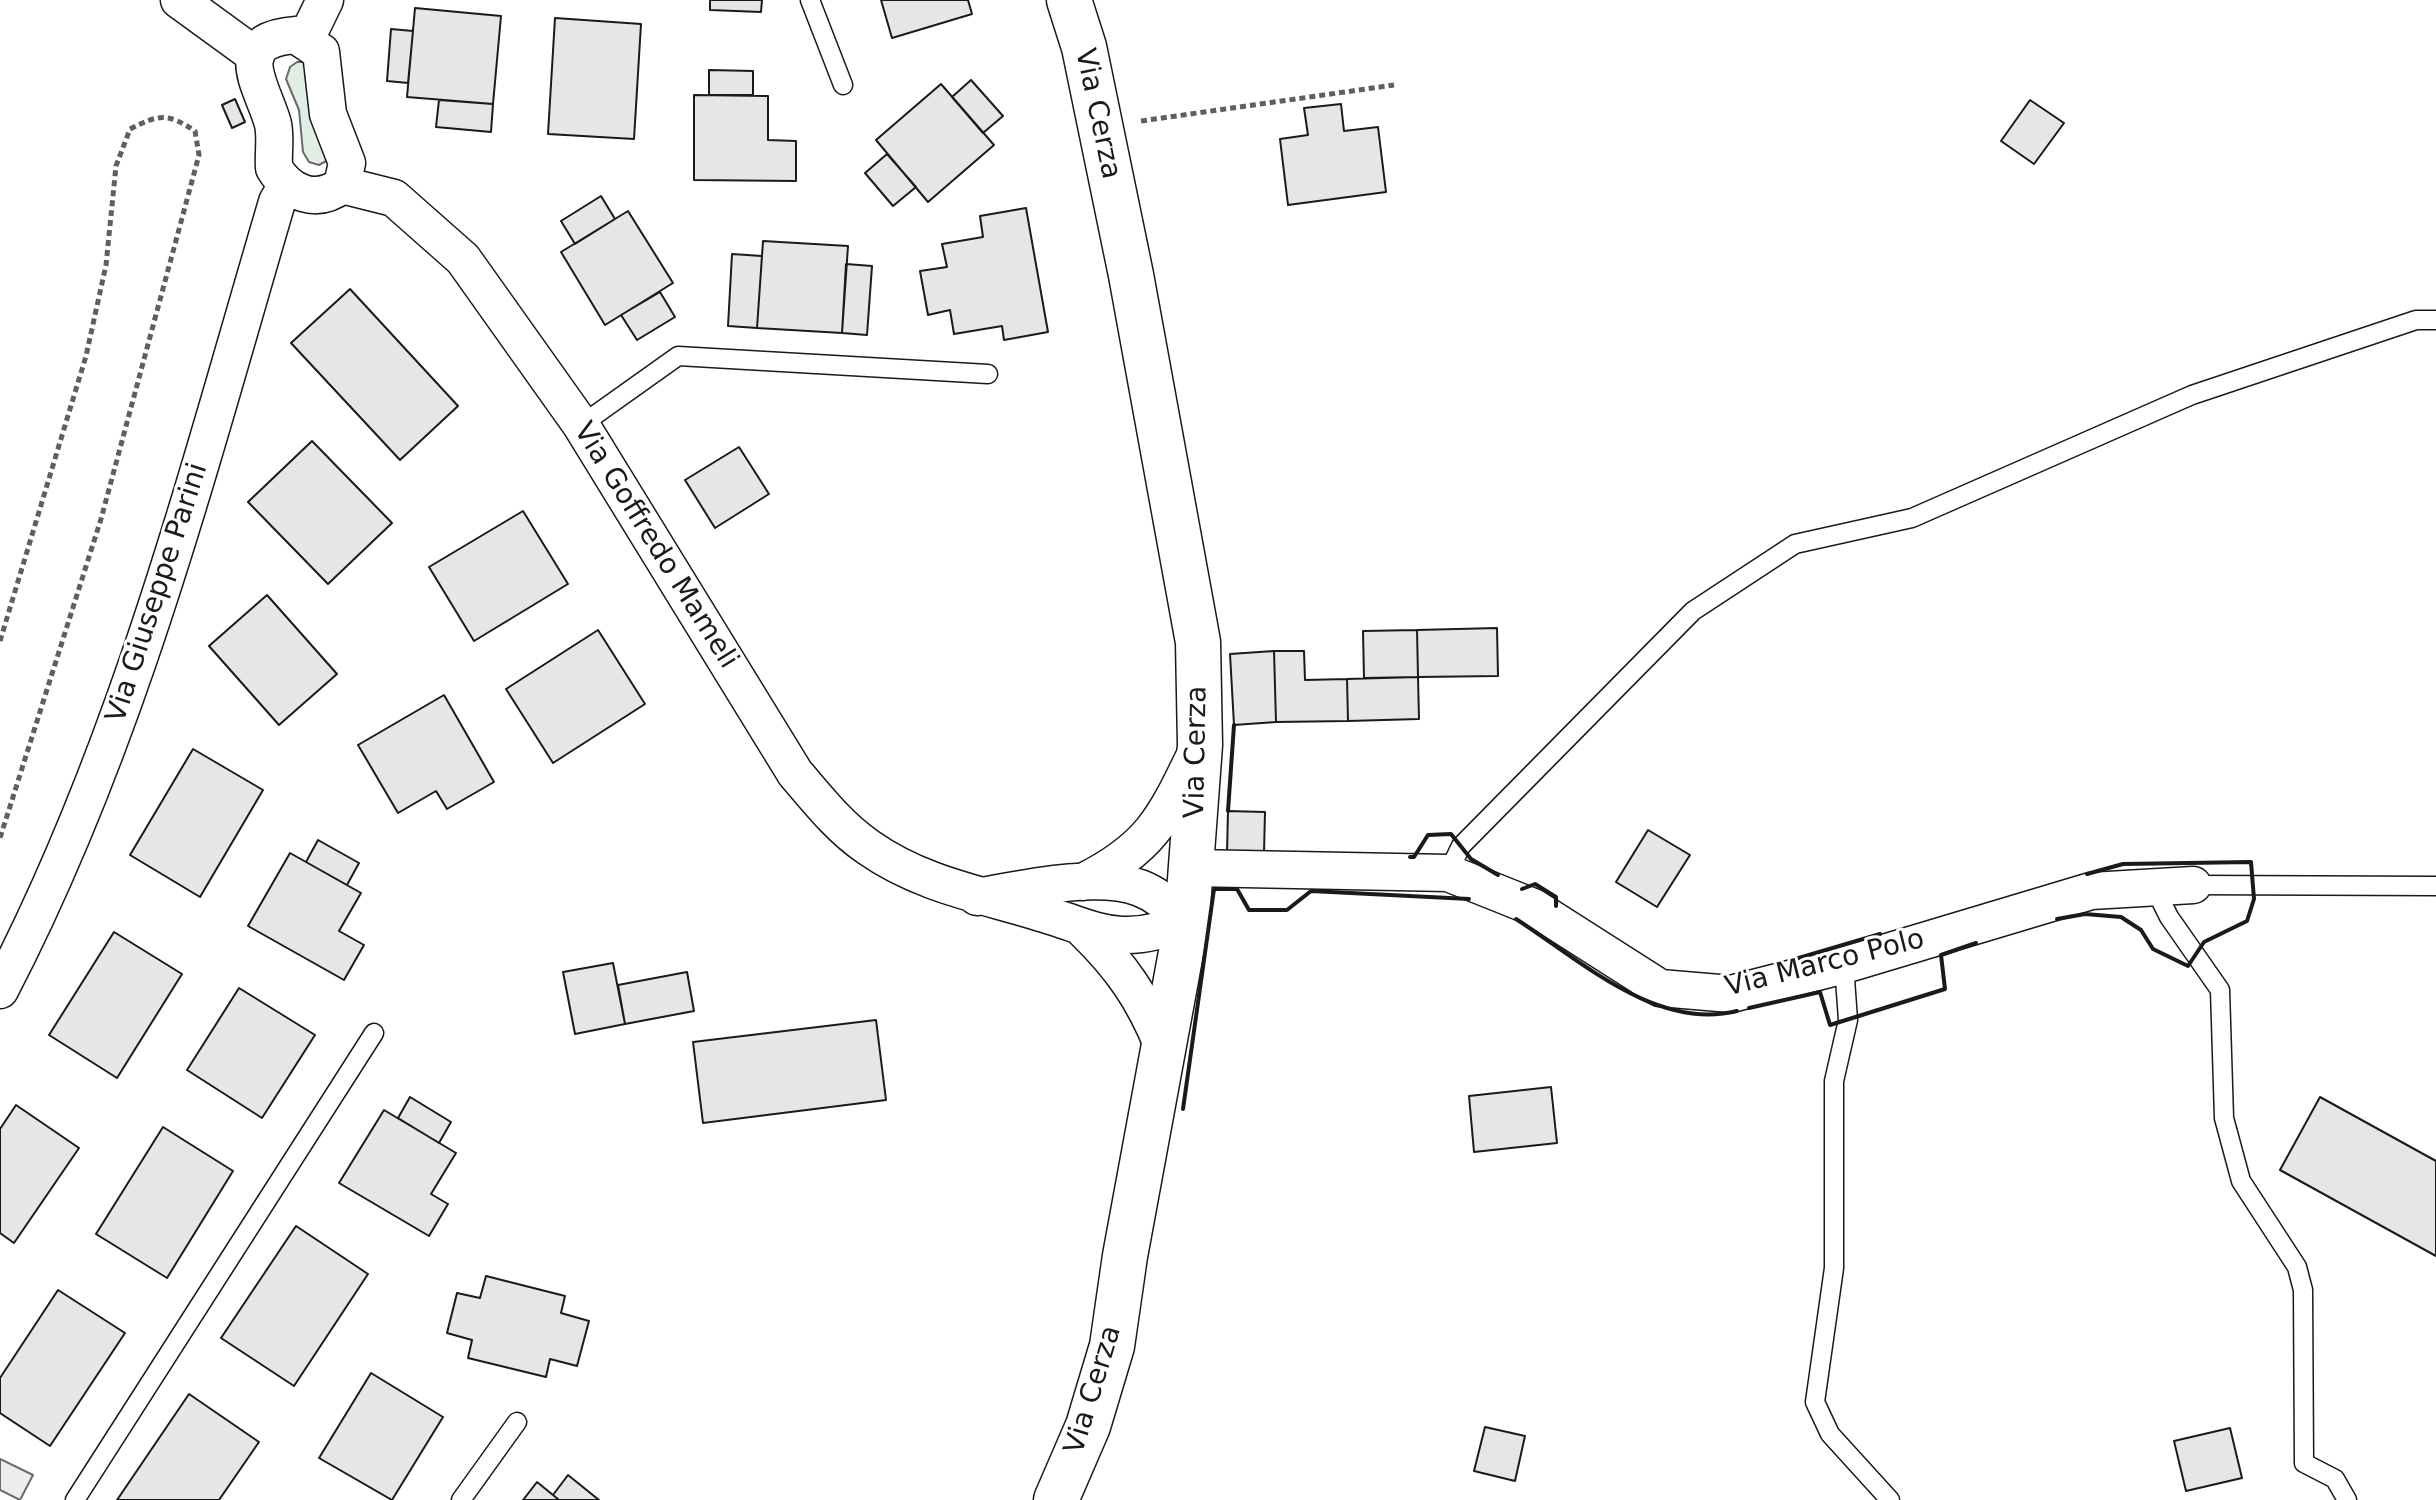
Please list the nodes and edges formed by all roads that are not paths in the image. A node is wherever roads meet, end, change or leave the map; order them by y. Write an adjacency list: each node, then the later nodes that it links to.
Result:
1 (179, 0): 6 (street)
2 (325, 0): 5 (street)
3 (810, 0): 7 (lane)
4 (1069, 0): 13 (main road, Via Cerza)
5 (306, 39): 6 (street); 9 (street)
6 (256, 56): 8 (street)
7 (843, 85)
8 (287, 185): 9 (street); 24 (street, Via Giuseppe Parini)
9 (342, 185): 12 (street, Via Goffredo Mameli)
10 (2436, 320): 15 (lane)
11 (988, 374): 12 (lane)
12 (581, 425): 20 (street, Via Goffredo Mameli)
13 (1200, 745): 14 (main road, Via Cerza); 16 (street)
14 (1193, 868): 15 (street, Via Marco Polo); 21 (main road, Via Cerza)
15 (1448, 873): 23 (street, Via Marco Polo)
16 (1078, 885): 20 (street); 21 (street)
17 (2193, 885): 18 (lane); 19 (street, Via Marco Polo)
18 (2436, 886)
19 (2154, 887): 23 (street, Via Marco Polo); 32 (lane)
20 (977, 897): 22 (street, Via Goffredo Mameli)
21 (1187, 920): 22 (street); 26 (main road, Via Cerza)
22 (1084, 930): 26 (street)
23 (1844, 965): 31 (lane)
24 (0, 990)
25 (374, 1033): 28 (lane)
26 (1163, 1047): 30 (main road, Via Cerza)
27 (517, 1422): 29 (lane)
28 (75, 1500)
29 (461, 1500)
30 (1056, 1500)
31 (1890, 1500)
32 (2347, 1500)

